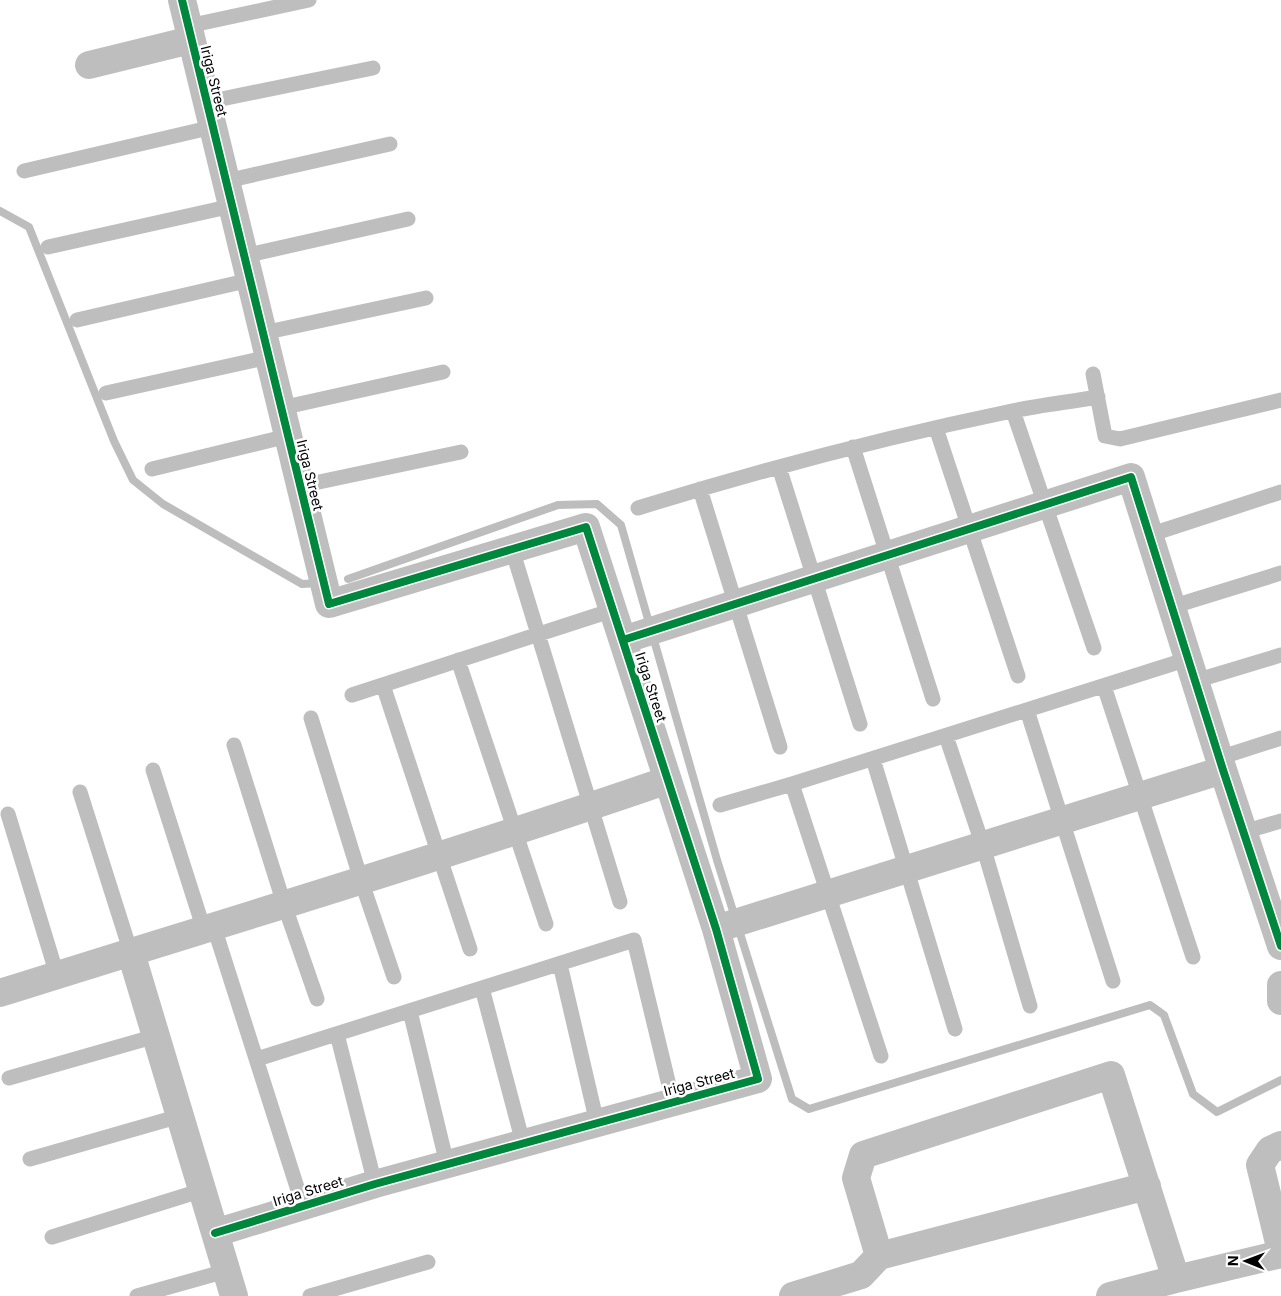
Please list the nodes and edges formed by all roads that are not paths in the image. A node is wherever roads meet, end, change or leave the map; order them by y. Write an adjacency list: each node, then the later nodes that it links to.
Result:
1 (182, 0): 3 (street, Iriga Street)
2 (309, 0): 3 (lane)
3 (190, 33): 4 (street); 6 (street, Iriga Street)
4 (90, 66)
5 (373, 68): 6 (lane)
6 (210, 115): 8 (lane); 9 (street, Iriga Street)
7 (390, 144): 9 (lane)
8 (24, 171)
9 (229, 193): 11 (lane); 12 (street, Iriga Street)
10 (408, 219): 12 (lane)
11 (48, 247)
12 (247, 268): 14 (lane); 15 (street, Iriga Street)
13 (426, 298): 15 (lane)
14 (77, 320)
15 (266, 345): 18 (lane); 21 (street, Iriga Street)
16 (443, 372): 21 (lane)
17 (1093, 374): 19 (lane)
18 (106, 393)
19 (1098, 397): 20 (lane); 22 (lane)
20 (1281, 400)
21 (281, 408): 24 (street, Iriga Street)
22 (1013, 411): 23 (lane); 32 (lane)
23 (936, 428): 25 (lane); 34 (lane)
24 (288, 436): 28 (lane); 29 (street, Iriga Street)
25 (853, 447): 27 (lane); 37 (lane)
26 (462, 452): 29 (lane)
27 (780, 467): 30 (lane); 39 (lane)
28 (152, 469)
29 (300, 486): 36 (street, Iriga Street)
30 (700, 489): 33 (lane); 40 (lane)
31 (1281, 492): 35 (lane)
32 (1045, 505): 34 (street); 35 (street); 45 (lane)
33 (638, 508)
34 (970, 529): 37 (street); 49 (lane)
35 (1149, 534): 41 (street)
36 (512, 549): 42 (street, Iriga Street); 43 (lane)
37 (888, 556): 39 (street); 53 (lane)
38 (1281, 573): 41 (lane)
39 (814, 579): 40 (street); 56 (lane)
40 (736, 604): 44 (street); 60 (lane)
41 (1172, 607): 48 (street)
42 (613, 610): 43 (lane); 44 (street, Iriga Street)
43 (538, 634): 47 (lane); 69 (lane)
44 (623, 640): 64 (street, Iriga Street)
45 (1094, 648)
46 (1281, 655): 48 (lane)
47 (458, 660): 50 (lane); 73 (lane)
48 (1191, 670): 51 (lane); 62 (street)
49 (1018, 676)
50 (383, 685): 52 (lane); 76 (lane)
51 (1104, 686): 54 (lane); 67 (lane)
52 (352, 695)
53 (933, 698)
54 (1027, 710): 57 (lane); 71 (lane)
55 (311, 718): 78 (lane)
56 (860, 724)
57 (946, 736): 61 (lane); 75 (lane)
58 (1281, 738): 62 (lane)
59 (234, 745): 81 (lane)
60 (780, 747)
61 (873, 759): 65 (lane); 77 (lane)
62 (1221, 764): 67 (street); 74 (street)
63 (153, 770): 84 (lane)
64 (668, 780): 69 (street); 85 (street, Iriga Street)
65 (792, 784): 68 (lane); 79 (lane)
66 (80, 792): 88 (lane)
67 (1140, 796): 71 (street); 89 (lane)
68 (720, 805)
69 (591, 806): 73 (street); 80 (lane)
70 (8, 814): 91 (lane)
71 (1062, 821): 75 (street); 93 (lane)
72 (1281, 821): 74 (lane)
73 (514, 830): 76 (street); 83 (lane)
74 (1243, 832): 82 (street)
75 (983, 846): 77 (street); 99 (lane)
76 (439, 855): 78 (street); 87 (lane)
77 (906, 870): 79 (street); 101 (lane)
78 (361, 880): 81 (street); 92 (lane)
79 (828, 894): 85 (street); 104 (lane)
80 (620, 902)
81 (284, 904): 84 (street); 97 (lane)
82 (1275, 906): 86 (street)
83 (546, 924)
84 (209, 928): 88 (street); 105 (lane)
85 (716, 929): 107 (street, Iriga Street)
86 (1281, 946)
87 (470, 949)
88 (131, 953): 91 (street); 103 (street)
89 (1193, 957)
90 (560, 964): 95 (lane); 107 (lane); 109 (lane)
91 (58, 975): 96 (street)
92 (394, 978)
93 (1113, 981)
94 (1281, 985): 98 (street)
95 (482, 988): 100 (lane); 110 (lane)
96 (0, 993)
97 (316, 999)
98 (1281, 1001)
99 (1030, 1006)
100 (410, 1011): 102 (lane); 113 (lane)
101 (955, 1029)
102 (337, 1034): 105 (lane); 114 (lane)
103 (156, 1036): 106 (lane); 108 (street)
104 (881, 1056)
105 (257, 1059): 117 (lane)
106 (9, 1078)
107 (673, 1102): 109 (street, Iriga Street)
108 (180, 1116): 112 (lane); 116 (street)
109 (597, 1123): 110 (street, Iriga Street)
110 (523, 1143): 113 (street, Iriga Street)
111 (1281, 1145): 120 (street)
112 (30, 1159)
113 (447, 1164): 114 (street, Iriga Street)
114 (375, 1184): 117 (street, Iriga Street)
115 (1147, 1186): 121 (street); 121 (street); 123 (street)
116 (203, 1190): 118 (street); 119 (lane)
117 (303, 1206): 118 (street, Iriga Street)
118 (215, 1233): 124 (street)
119 (52, 1237)
120 (1281, 1252): 123 (street)
121 (879, 1256): 127 (street)
122 (428, 1262): 126 (lane)
123 (1176, 1279): 128 (street)
124 (230, 1283): 125 (lane)
125 (137, 1296)
126 (310, 1296)
127 (793, 1296)
128 (1110, 1296)

